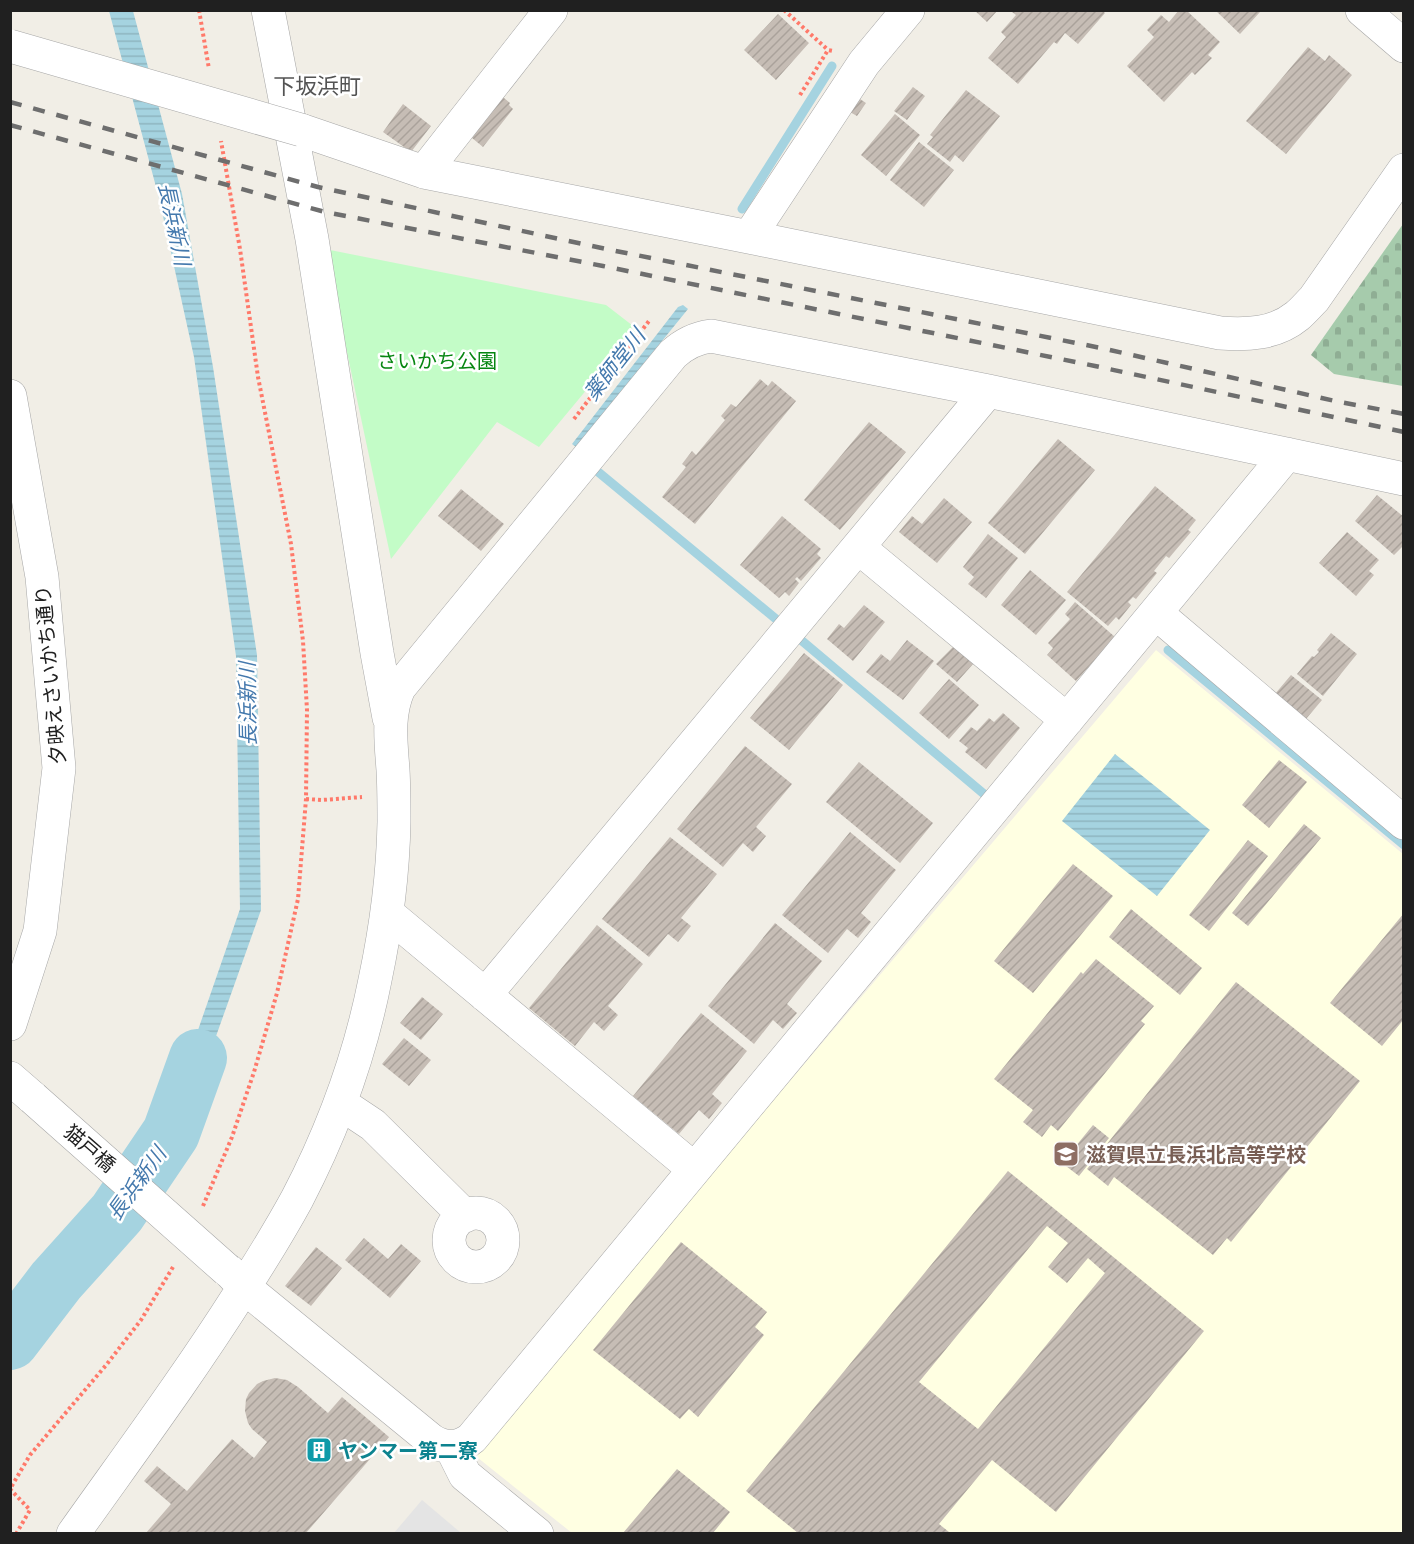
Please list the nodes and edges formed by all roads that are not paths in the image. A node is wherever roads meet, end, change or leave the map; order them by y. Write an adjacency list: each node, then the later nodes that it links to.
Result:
1 (268, 10): 17 (street)
2 (551, 10): 8 (street)
3 (908, 10): 9 (street)
4 (1362, 10): 6 (street)
5 (10, 46): 8 (street, bridge)
6 (1404, 46)
7 (1404, 170): 9 (street)
8 (424, 172): 9 (street)
9 (749, 237)
10 (988, 391): 12 (street); 14 (street); 17 (street)
11 (10, 396): 21 (street, 夕映えさいかち通り)
12 (1287, 454): 13 (street); 15 (street)
13 (1404, 479)
14 (858, 547): 16 (street); 20 (street)
15 (1156, 613): 16 (street); 18 (street)
16 (1067, 720): 24 (street)
17 (390, 728): 19 (street)
18 (1404, 823)
19 (387, 913): 20 (street); 23 (street)
20 (486, 995): 24 (street)
21 (10, 1024)
22 (22, 1088): 26 (street, 猫戸橋, bridge)
23 (340, 1103): 25 (street); 26 (street)
24 (694, 1169): 27 (street)
25 (465, 1216)
26 (236, 1278): 27 (street, 猫戸橋); 28 (street)
27 (452, 1447): 29 (street)
28 (73, 1533)
29 (537, 1533)

